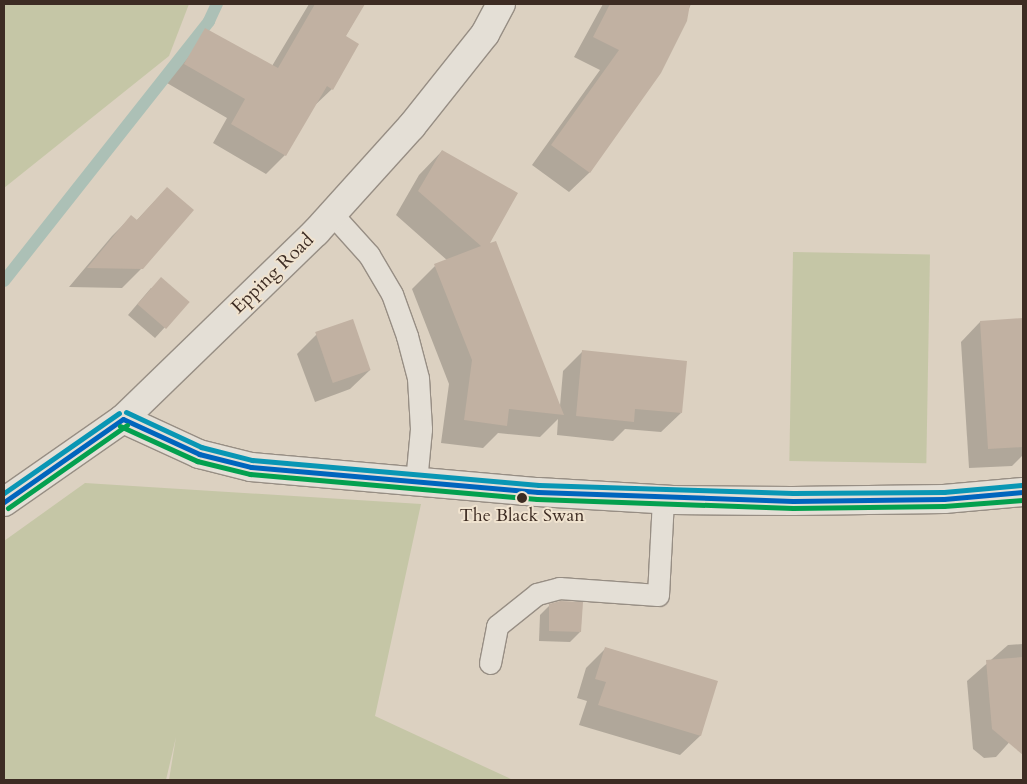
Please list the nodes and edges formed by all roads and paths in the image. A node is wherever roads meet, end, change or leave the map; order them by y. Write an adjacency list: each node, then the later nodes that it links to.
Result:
1 (501, 4): 2 (street, Epping Road)
2 (333, 214): 3 (street, Epping Road); 4 (lane)
3 (123, 419): 4 (street); 7 (street, Epping Road)
4 (416, 482): 6 (street)
5 (1023, 492): 6 (street)
6 (664, 500): 8 (lane)
7 (4, 502)
8 (490, 663)

